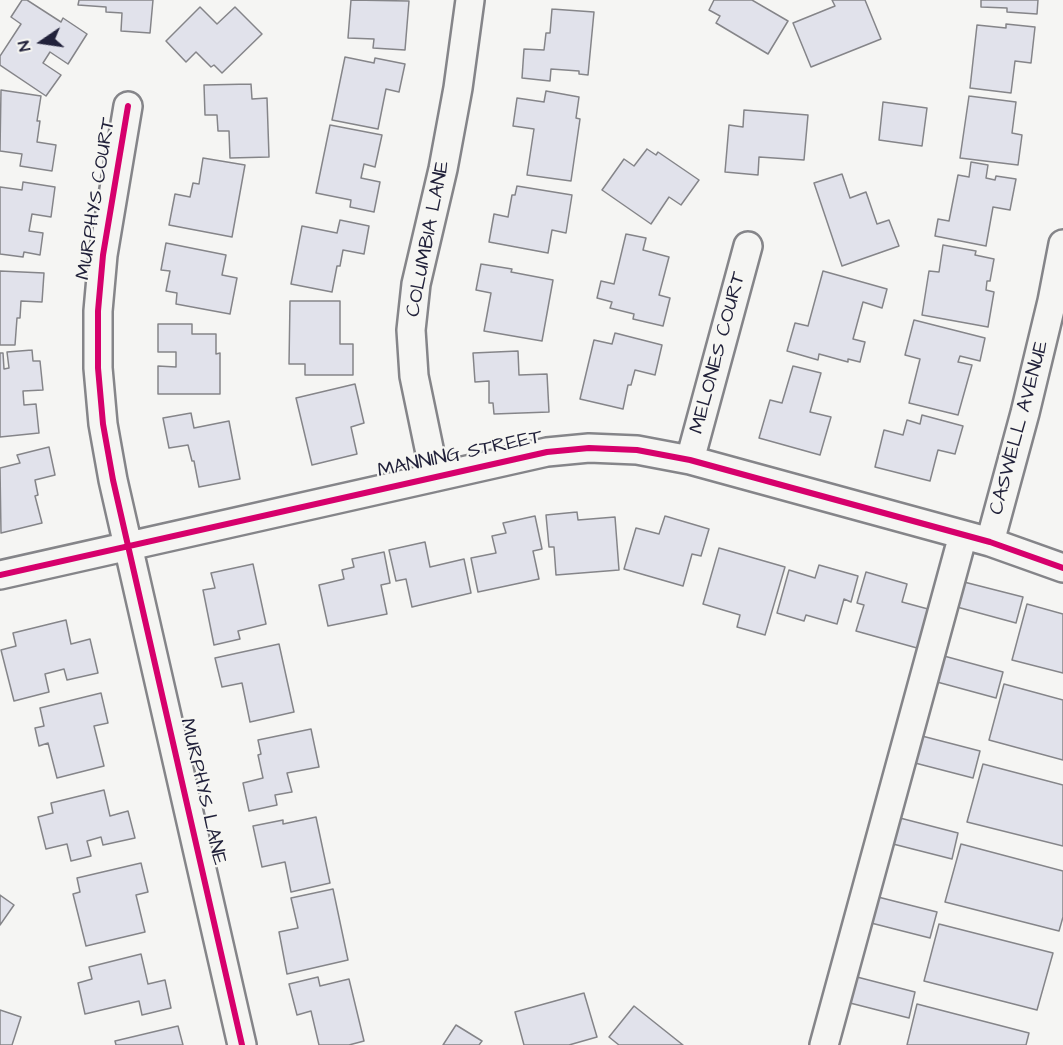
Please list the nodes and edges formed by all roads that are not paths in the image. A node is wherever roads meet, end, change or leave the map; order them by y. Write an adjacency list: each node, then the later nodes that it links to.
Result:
1 (470, 0): 6 (street, COLUMBIA LANE)
2 (128, 106): 9 (street, MURPHYS COURT)
3 (1063, 244): 8 (street, CASWELL AVENUE)
4 (748, 246): 5 (street, MELONES COURT)
5 (690, 460): 6 (street, MANNING STREET); 7 (street, MANNING STREET)
6 (435, 477): 9 (street, MANNING STREET)
7 (963, 535): 8 (street, MANNING STREET); 13 (street)
8 (990, 542): 10 (street, MANNING STREET)
9 (129, 546): 11 (street, MANNING STREET); 12 (street, MURPHYS LANE)
10 (1063, 568)
11 (0, 575)
12 (242, 1045)
13 (824, 1045)

